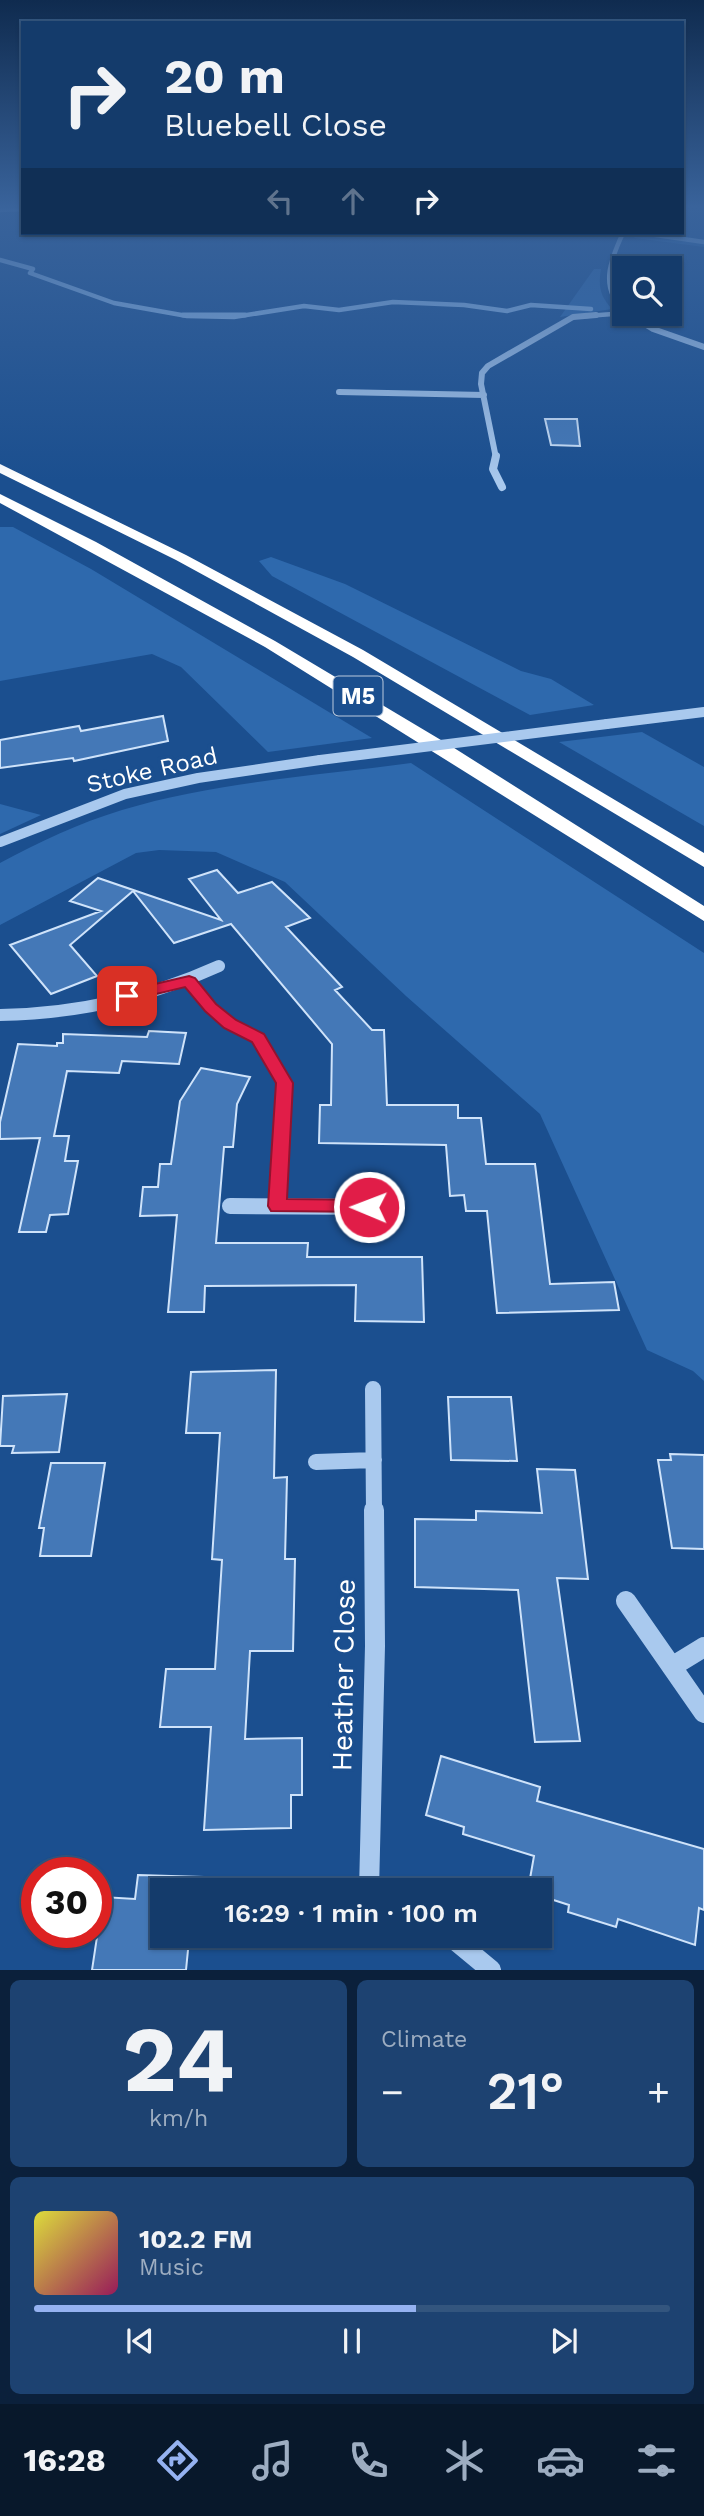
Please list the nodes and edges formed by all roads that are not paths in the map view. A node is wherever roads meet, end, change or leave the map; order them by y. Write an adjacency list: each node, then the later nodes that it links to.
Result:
1 (612, 314): 5 (street)
2 (648, 326): 3 (street)
3 (704, 347)
4 (340, 392): 5 (street)
5 (484, 395): 7 (street)
6 (0, 468): 11 (highway, M5)
7 (502, 487)
8 (0, 498): 12 (highway, M5)
9 (704, 712): 10 (street, Stoke Road, bridge)
10 (0, 842)
11 (704, 861)
12 (704, 915)
13 (219, 966): 14 (street)
14 (189, 981): 15 (street); 17 (street)
15 (0, 1015)
16 (230, 1206): 17 (street)
17 (277, 1206): 18 (street)
18 (396, 1207)
19 (373, 1389): 20 (street, Heather Close)
20 (374, 1460): 21 (street); 26 (street, Heather Close)
21 (316, 1462)
22 (626, 1601): 24 (street)
23 (704, 1647): 24 (street)
24 (673, 1666): 25 (street)
25 (704, 1713)
26 (369, 1878)
27 (464, 1948): 28 (street)
28 (491, 1970)

